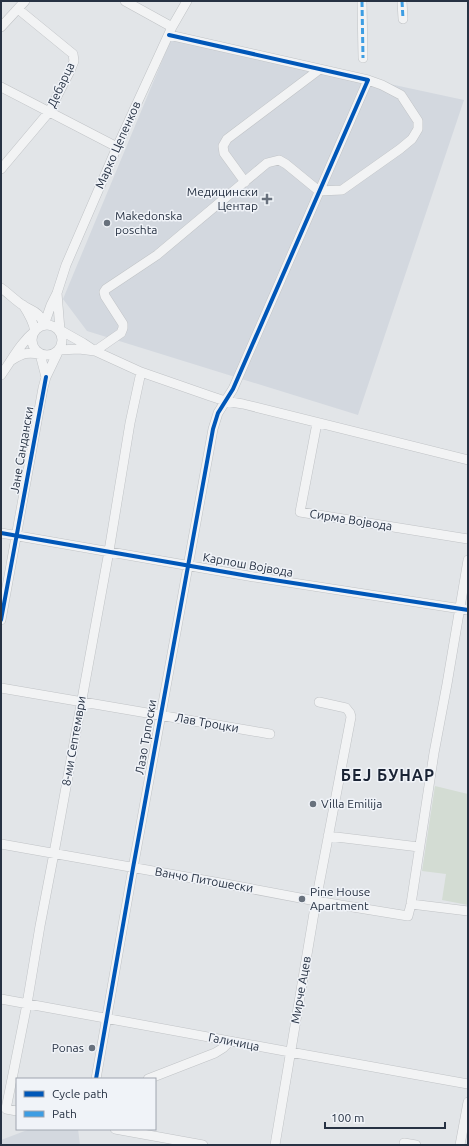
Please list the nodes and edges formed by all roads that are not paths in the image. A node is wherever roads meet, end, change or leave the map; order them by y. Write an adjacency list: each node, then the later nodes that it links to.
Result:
1 (25, 1): 6 (street)
2 (125, 1): 9 (street)
3 (187, 1): 9 (street, Марко Цепенков)
4 (362, 1): 10 (street)
5 (402, 1): 7 (street)
6 (18, 8): 8 (street); 14 (street, Дебарца)
7 (403, 19)
8 (1, 27)
9 (171, 31): 11 (street); 15 (street, Марко Цепенков)
10 (363, 58)
11 (320, 69): 12 (street); 17 (street)
12 (368, 80): 18 (street, Лазо Трпоски); 18 (street)
13 (1, 87): 14 (street)
14 (49, 112): 15 (street); 16 (street, Дебарца)
15 (117, 147): 20 (street, Марко Цепенков)
16 (1, 169)
17 (245, 182): 18 (street); 28 (street)
18 (319, 191): 34 (street, Лазо Трпоски)
19 (1, 288): 22 (street)
20 (57, 294): 21 (street); 25 (street)
21 (51, 305): 23 (street); 24 (street)
22 (23, 306): 23 (street); 26 (street)
23 (32, 310): 24 (street)
24 (44, 325): 25 (street); 26 (street)
25 (60, 330): 27 (street); 28 (street)
26 (35, 331): 29 (street); 30 (street)
27 (59, 350): 28 (street); 29 (street); 33 (street, Јане Сандански)
28 (95, 351): 31 (street)
29 (40, 354): 30 (street); 33 (street, Јане Сандански)
30 (12, 360): 32 (street)
31 (141, 372): 34 (street); 40 (street, 8-ми Септември)
32 (1, 375)
33 (46, 377): 38 (street, Јане Сандански)
34 (225, 401): 35 (street); 42 (street, Лазо Трпоски)
35 (317, 423): 36 (street); 39 (street, Сирма Војвода)
36 (468, 460)
37 (1, 533): 38 (street, Карпош Војвода)
38 (17, 535): 40 (street, Карпош Војвода); 44 (street, Јане Сандански)
39 (468, 539)
40 (109, 551): 42 (street, Карпош Војвода); 46 (street, 8-ми Септември)
41 (468, 560): 43 (street)
42 (188, 565): 43 (street, Карпош Војвода); 48 (street, Лазо Трпоски)
43 (464, 609): 52 (street)
44 (1, 620)
45 (1, 688): 46 (street, Лав Троцки)
46 (81, 702): 48 (street, Лав Троцки); 53 (street, 8-ми Септември)
47 (319, 702): 50 (street, Мирче Ацев)
48 (160, 715): 49 (street, Лав Троцки); 54 (street, Лазо Трпоски)
49 (270, 734)
50 (328, 836): 52 (street); 55 (street, Мирче Ацев)
51 (1, 844): 53 (street, Ванчо Питошески)
52 (419, 847): 56 (street)
53 (54, 853): 54 (street, Ванчо Питошески); 59 (street, 8-ми Септември)
54 (133, 868): 55 (street, Ванчо Питошески); 60 (street, Лазо Трпоски)
55 (316, 901): 56 (street, Ванчо Питошески); 62 (street, Мирче Ацев)
56 (411, 904): 57 (street)
57 (468, 912)
58 (1, 999): 59 (street, Галичица)
59 (27, 1004): 60 (street, Галичица); 67 (street, 8-ми Септември)
60 (106, 1018): 61 (street, Галичица); 63 (street, Лазо Трпоски)
61 (230, 1041): 62 (street, Галичица); 64 (street)
62 (290, 1052): 65 (street, Галичица); 71 (street, Мирче Ацев)
63 (96, 1078)
64 (151, 1078)
65 (468, 1082)
66 (468, 1102): 73 (street)
67 (16, 1111)
68 (121, 1130): 70 (street)
69 (404, 1142): 72 (street)
70 (204, 1145)
71 (275, 1145)
72 (416, 1145)
73 (460, 1145)

